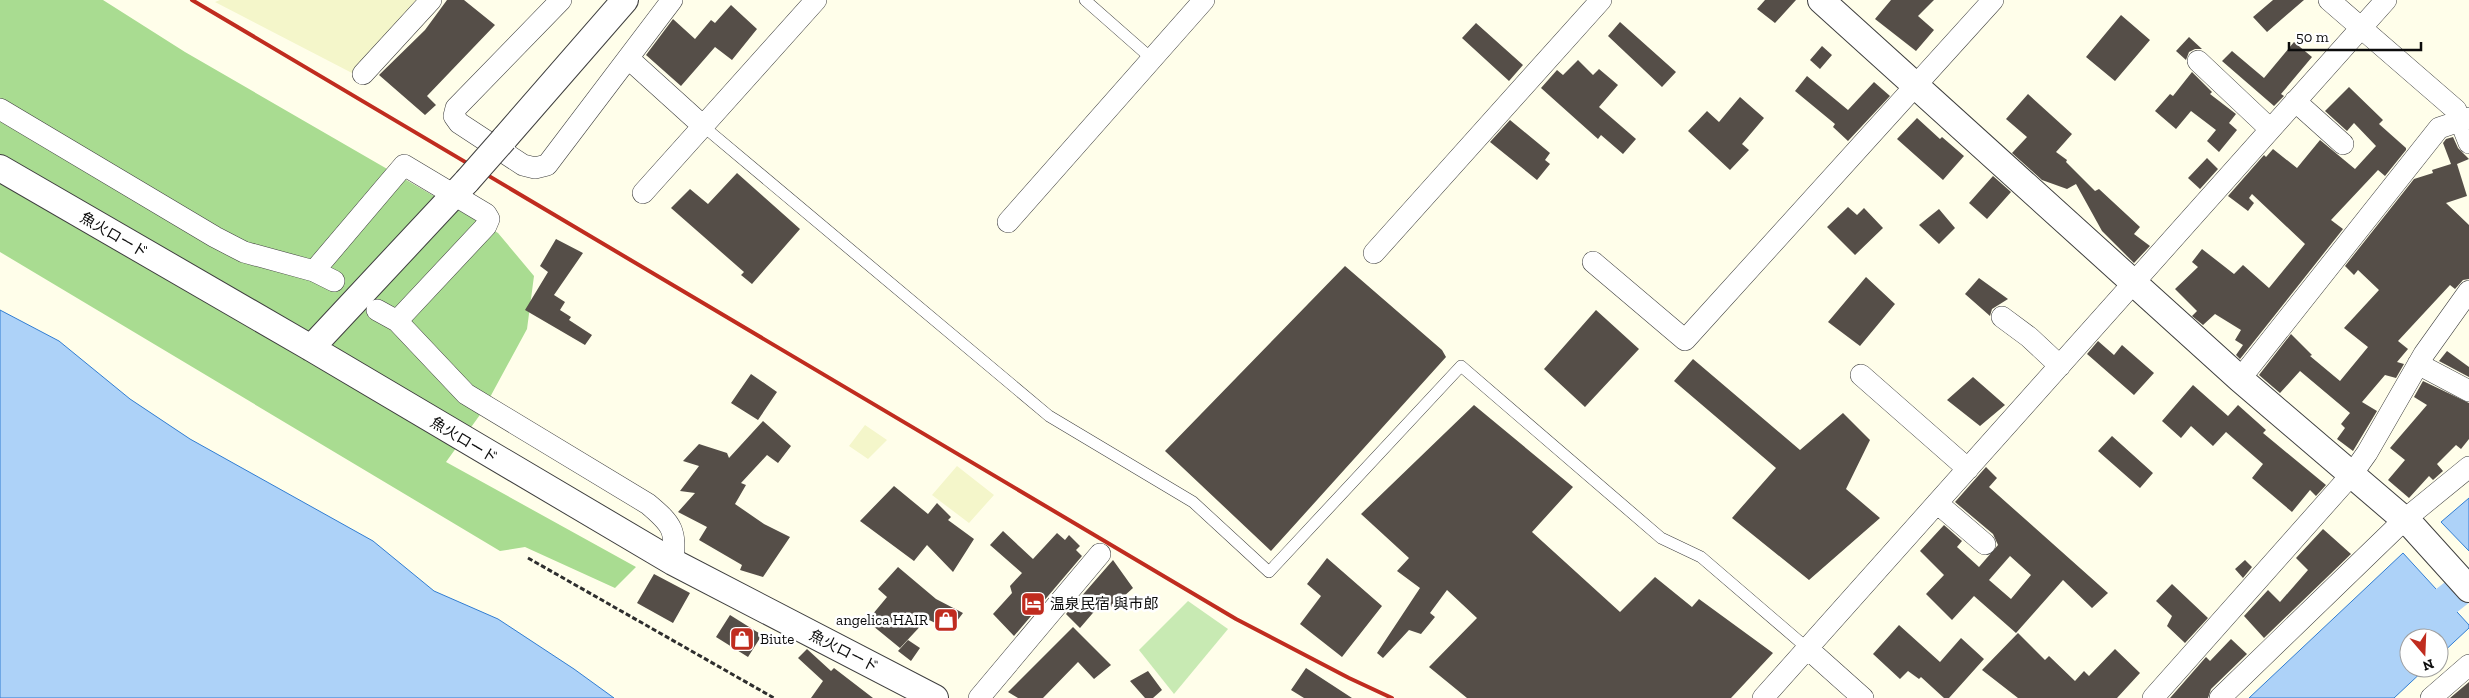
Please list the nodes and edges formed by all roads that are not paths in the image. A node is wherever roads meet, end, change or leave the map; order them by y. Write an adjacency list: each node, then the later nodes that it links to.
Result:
1 (431, 0): 17 (street)
2 (561, 0): 14 (street)
3 (625, 0): 27 (street, bridge)
4 (672, 0): 14 (street)
5 (816, 0): 22 (street)
6 (1085, 0): 15 (lane)
7 (1204, 0): 15 (street)
8 (1601, 0): 30 (street)
9 (1821, 0): 18 (street)
10 (1993, 0): 18 (street)
11 (2329, 0): 13 (street)
12 (2386, 0): 13 (street)
13 (2361, 27): 19 (street); 21 (street)
14 (629, 59): 22 (street)
15 (1152, 59): 29 (street)
16 (2198, 61): 23 (street)
17 (363, 74)
18 (1915, 86): 31 (street); 34 (street)
19 (2295, 101): 23 (street); 25 (street)
20 (0, 109): 32 (street)
21 (2465, 120): 24 (street); 43 (street)
22 (703, 126): 28 (street); 54 (lane)
23 (2269, 128): 34 (street)
24 (2469, 143)
25 (2343, 144)
26 (0, 168): 39 (street, 魚火ロード)
27 (460, 188): 32 (street); 38 (street); 39 (street)
28 (643, 193)
29 (1008, 222)
30 (1374, 252)
31 (1593, 262)
32 (314, 271): 33 (street)
33 (334, 281)
34 (2134, 283): 41 (street); 43 (street)
35 (2469, 291): 40 (street)
36 (377, 310): 38 (street)
37 (2002, 318): 41 (street)
38 (397, 321): 52 (street)
39 (311, 348): 52 (street, 魚火ロード)
40 (2418, 364): 44 (street); 47 (street)
41 (2060, 366): 46 (street)
42 (1861, 375): 46 (street)
43 (2240, 379): 47 (street)
44 (2469, 391)
45 (2469, 467): 49 (street)
46 (1968, 469): 48 (street)
47 (2352, 474): 49 (street); 60 (street)
48 (1937, 503): 50 (street); 54 (street)
49 (2409, 523): 53 (street); 61 (street)
50 (1985, 544)
51 (1100, 554): 57 (street)
52 (673, 562): 56 (street, 魚火ロード)
53 (2469, 589)
54 (1807, 648): 58 (street); 59 (street)
55 (2469, 665): 62 (street)
56 (935, 698)
57 (979, 698)
58 (1763, 698)
59 (1863, 698)
60 (2153, 698)
61 (2220, 698)
62 (2431, 698)

